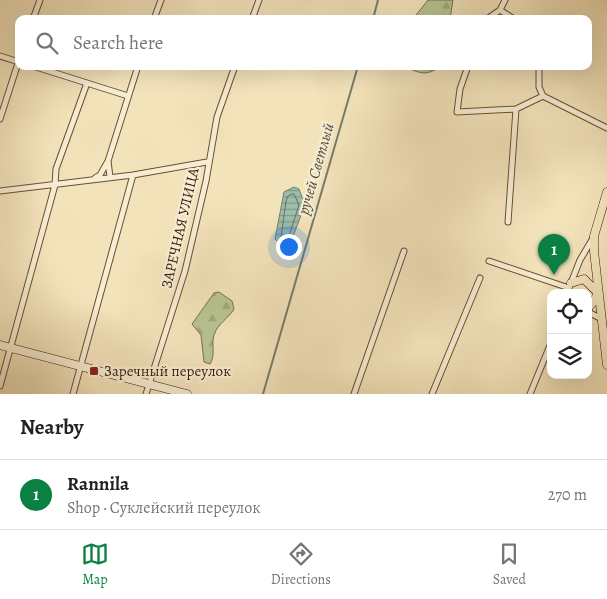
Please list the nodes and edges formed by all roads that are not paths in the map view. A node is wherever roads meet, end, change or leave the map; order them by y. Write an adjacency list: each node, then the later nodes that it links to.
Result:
1 (40, 0): 6 (street)
2 (259, 0): 8 (street)
3 (505, 0): 5 (street)
4 (158, 2): 7 (street)
5 (500, 10): 9 (street); 10 (street)
6 (35, 15)
7 (155, 15)
8 (253, 15)
9 (493, 15)
10 (508, 15)
11 (0, 56): 12 (street)
12 (15, 60)
13 (16, 70): 23 (street)
14 (45, 70): 19 (street)
15 (137, 70): 20 (street)
16 (234, 70): 26 (street, ЗАРЕЧНАЯ УЛИЦА)
17 (467, 70): 22 (street)
18 (539, 70): 21 (street)
19 (87, 84): 20 (street); 30 (street)
20 (128, 96): 25 (street)
21 (543, 96): 22 (street); 24 (street)
22 (516, 109): 33 (street)
23 (0, 119)
24 (607, 128)
25 (108, 161): 28 (street); 29 (street)
26 (207, 162): 27 (street); 49 (street, ЗАРЕЧНАЯ УЛИЦА)
27 (133, 175): 28 (street); 48 (street)
28 (110, 177): 29 (street)
29 (92, 179): 30 (street)
30 (55, 185): 31 (street); 45 (street)
31 (0, 191)
32 (607, 192): 34 (main road)
33 (508, 222)
34 (594, 236): 38 (street); 40 (main road)
35 (404, 251): 54 (street)
36 (489, 261): 38 (street)
37 (480, 278): 55 (street)
38 (569, 288): 40 (main road)
39 (607, 291): 40 (street)
40 (597, 292): 41 (main road); 43 (main road)
41 (592, 303)
42 (592, 314): 43 (street)
43 (600, 318): 47 (main road)
44 (0, 345): 45 (street)
45 (11, 348): 48 (street); 50 (street)
46 (547, 352): 56 (street)
47 (607, 365)
48 (81, 368): 49 (street); 51 (street)
49 (148, 385): 52 (street, ЗАРЕЧНАЯ УЛИЦА); 53 (street)
50 (0, 386)
51 (73, 394)
52 (146, 394)
53 (187, 394)
54 (354, 394)
55 (432, 394)
56 (530, 394)

